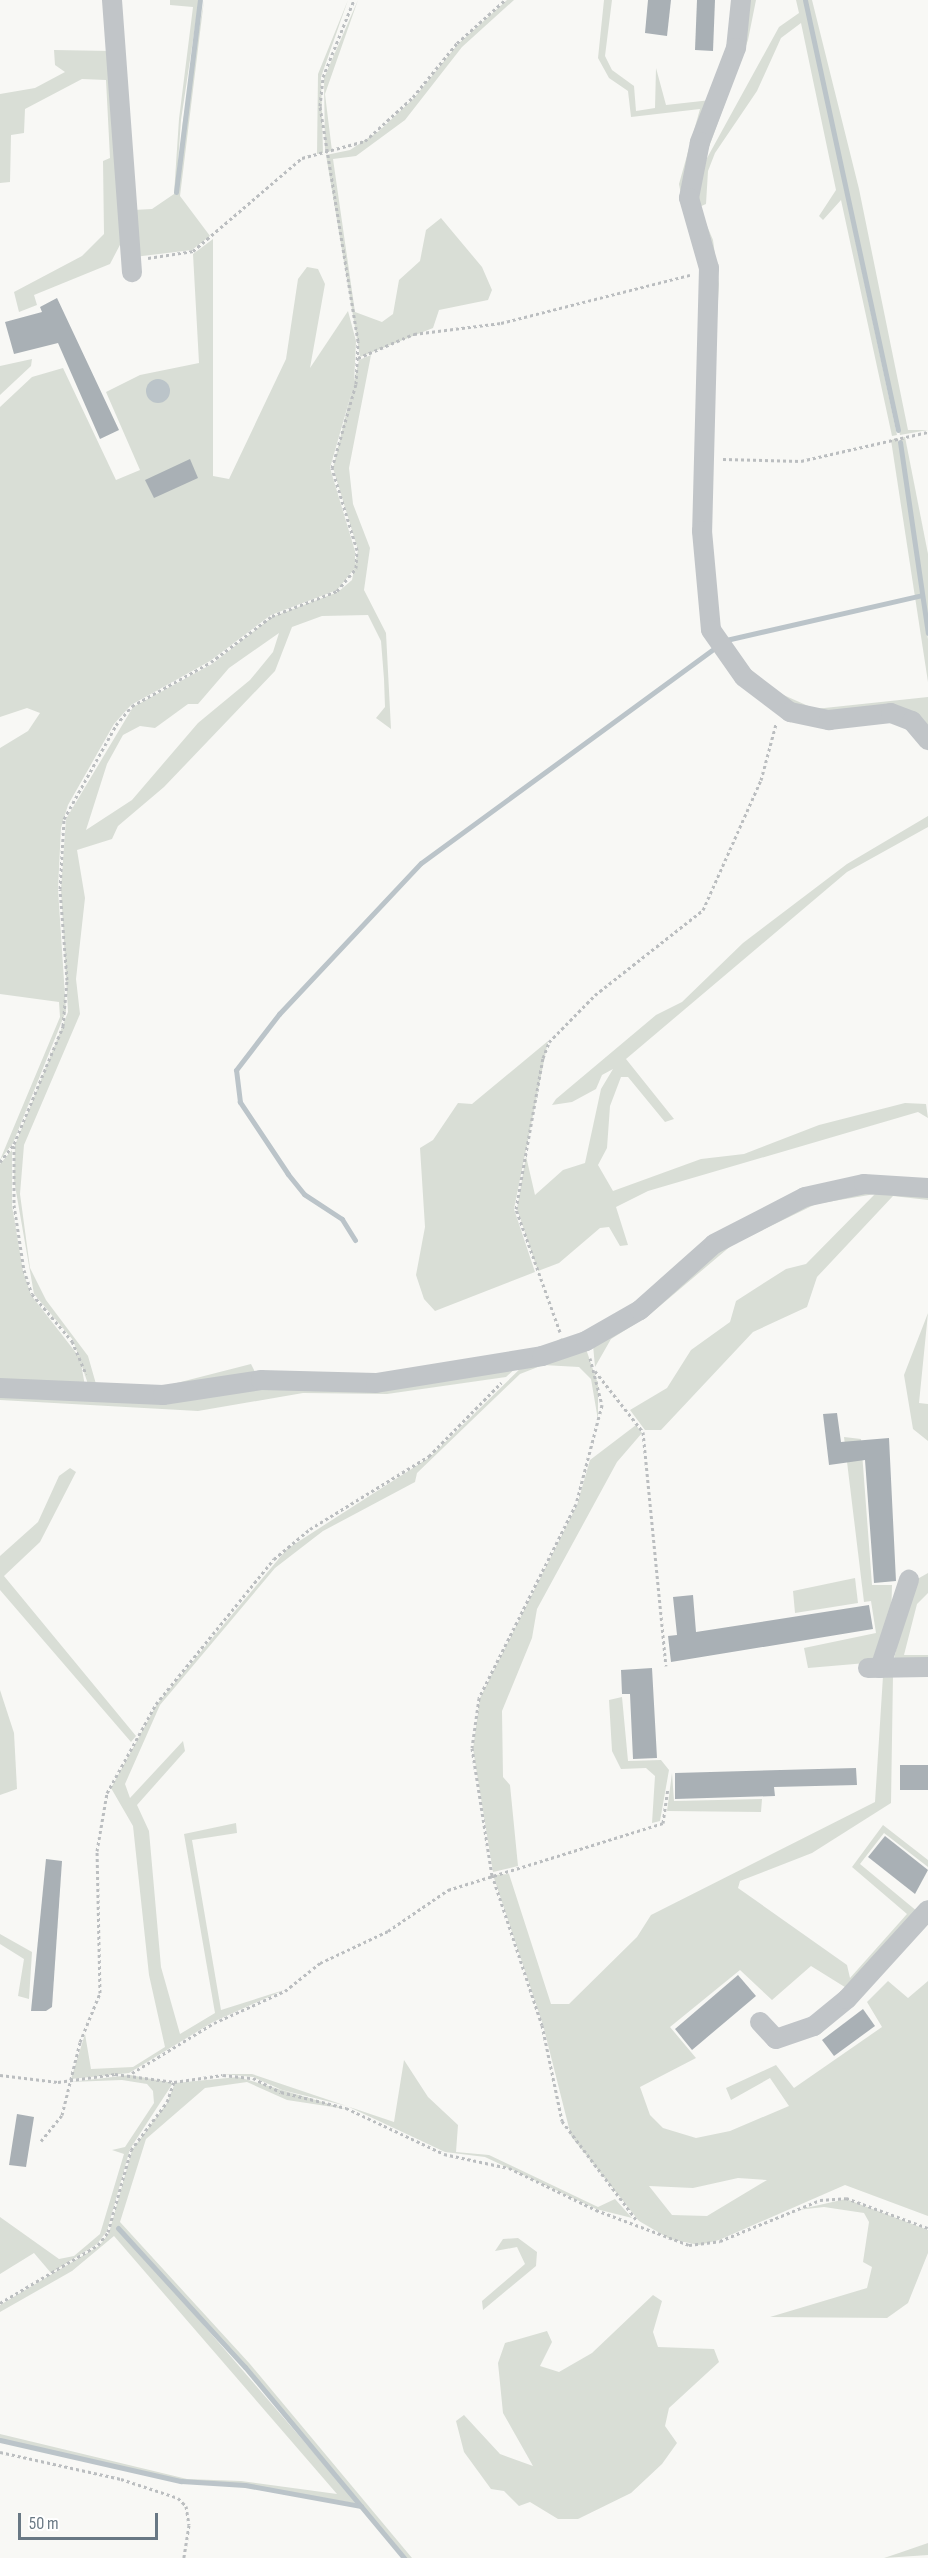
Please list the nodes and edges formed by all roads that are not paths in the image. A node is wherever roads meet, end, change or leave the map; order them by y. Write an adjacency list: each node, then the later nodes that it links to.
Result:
1 (112, 0): 3 (street)
2 (741, 0): 4 (street)
3 (131, 266)
4 (928, 740)
5 (928, 1188): 6 (street)
6 (0, 1388)
7 (909, 1580): 8 (street)
8 (928, 1667)
9 (928, 1910): 10 (street)
10 (760, 2022)

